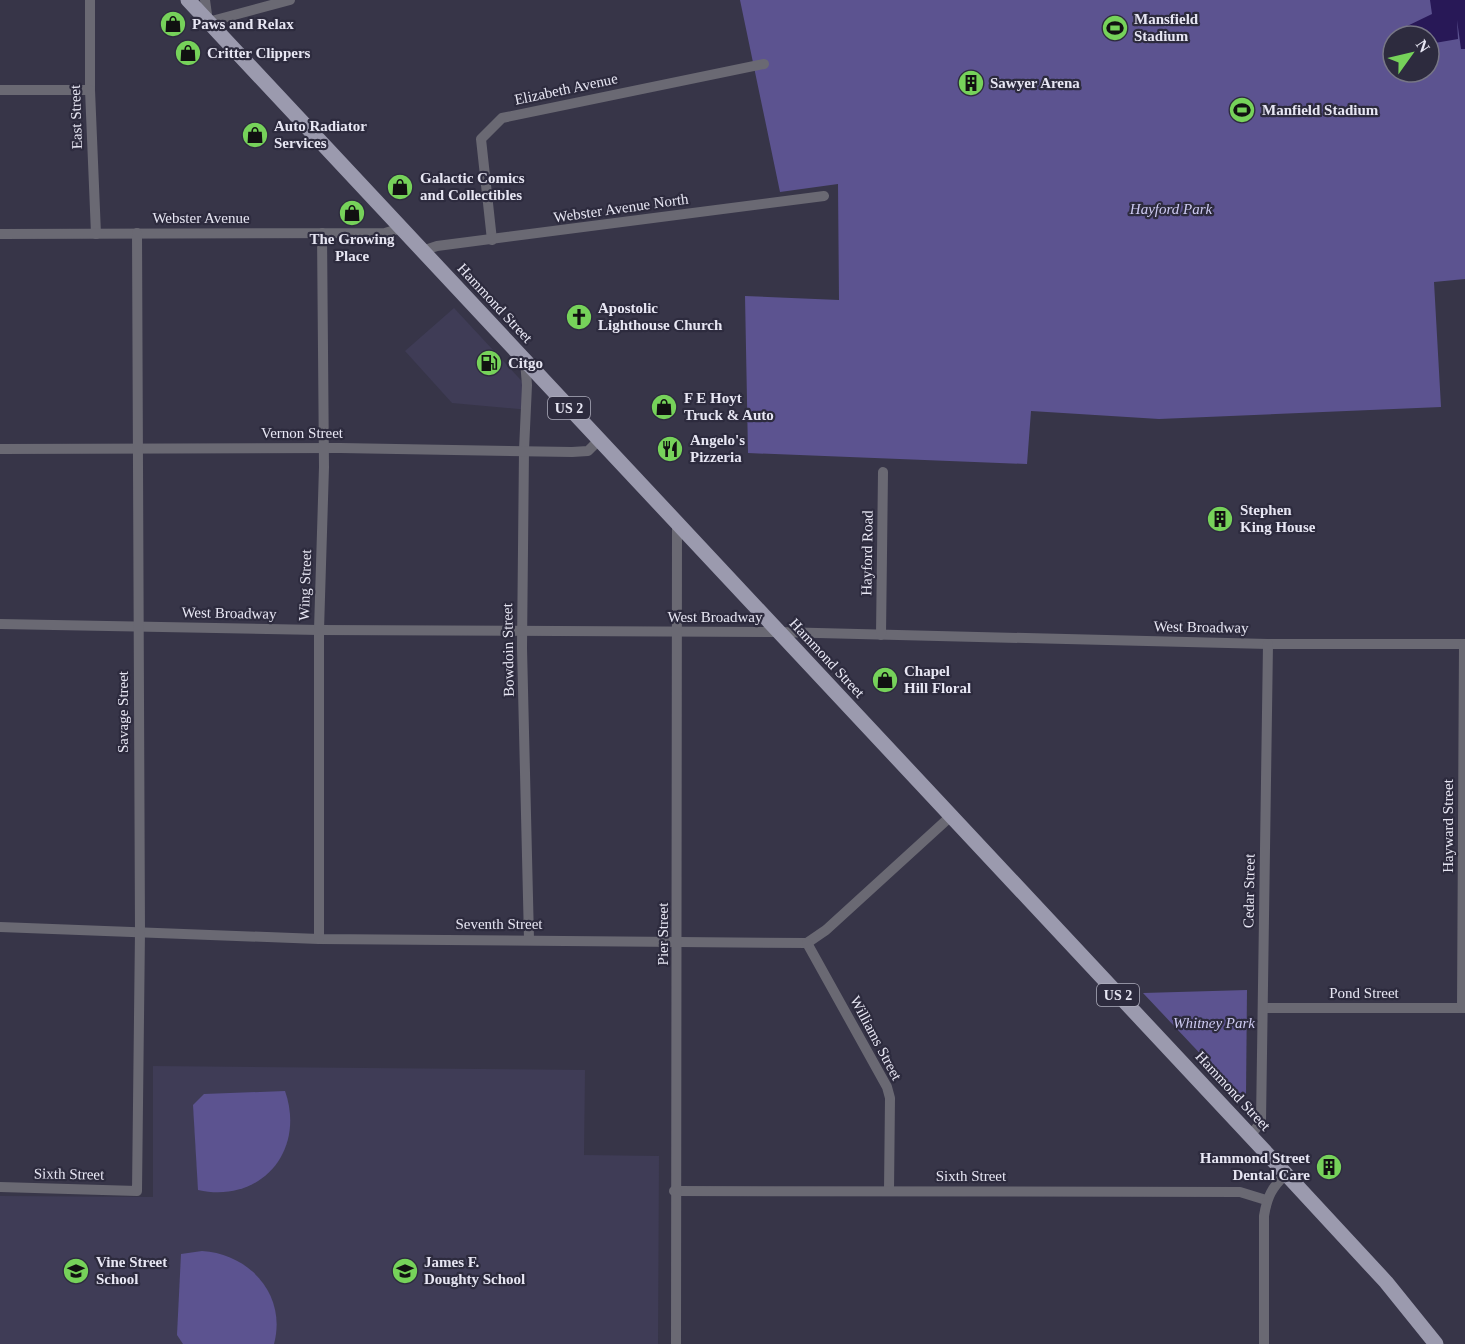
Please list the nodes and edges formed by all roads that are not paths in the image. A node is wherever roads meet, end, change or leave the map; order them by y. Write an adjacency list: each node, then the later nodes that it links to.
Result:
1 (90, 0): 8 (street, East Street)
2 (188, 0): 5 (main road, Hammond Street / US 2)
3 (205, 0): 5 (street)
4 (290, 0): 5 (street)
5 (208, 22): 10 (main road, Hammond Street / US 2)
6 (764, 63): 15 (street, Elizabeth Avenue)
7 (0, 90): 8 (street)
8 (90, 90): 14 (street, East Street)
9 (824, 196): 15 (street, Webster Avenue North)
10 (401, 228): 12 (street, Webster Avenue); 16 (main road, Hammond Street / US 2)
11 (137, 233): 12 (street, Webster Avenue); 14 (street, Webster Avenue); 21 (street, Savage Street)
12 (322, 233): 19 (street, Wing Street)
13 (0, 234): 14 (street, Webster Avenue)
14 (96, 234)
15 (492, 240): 16 (street, Webster Avenue North)
16 (422, 251): 17 (main road, Hammond Street / US 2)
17 (525, 361): 18 (main road, Hammond Street / US 2); 22 (street, Bowdoin Street)
18 (599, 440): 22 (street, Vernon Street); 24 (main road, Hammond Street / US 2)
19 (323, 448): 21 (street, Vernon Street); 22 (street, Vernon Street); 27 (street, Wing Street)
20 (0, 449): 21 (street, Vernon Street)
21 (139, 449): 26 (street, Savage Street)
22 (524, 450): 28 (street, Bowdoin Street)
23 (883, 472): 31 (street, Hayford Road)
24 (677, 524): 29 (street, Pier Street); 30 (main road, Hammond Street / US 2)
25 (0, 624): 26 (street, West Broadway)
26 (138, 626): 27 (street, West Broadway); 36 (street, Savage Street)
27 (319, 630): 28 (street, West Broadway); 37 (street, Wing Street)
28 (522, 631): 29 (street, West Broadway); 38 (street, Bowdoin Street)
29 (678, 632): 30 (street, West Broadway); 39 (street, Pier Street)
30 (778, 632): 31 (street, West Broadway); 34 (main road, Hammond Street / US 2)
31 (881, 634): 32 (street, West Broadway)
32 (1268, 644): 33 (street, West Broadway); 41 (street, Cedar Street)
33 (1465, 644): 42 (street, Hayward Street)
34 (951, 816): 40 (street); 43 (main road, Hammond Street / US 2)
35 (0, 927): 36 (street, Seventh Street)
36 (140, 931): 37 (street, Seventh Street); 47 (street, Savage Street)
37 (319, 939): 38 (street, Seventh Street)
38 (529, 939): 39 (street, Seventh Street)
39 (678, 941): 40 (street, Seventh Street); 48 (street, Pier Street)
40 (807, 943): 46 (street, Williams Street)
41 (1263, 1008): 42 (street, Pond Street); 43 (street, Cedar Street)
42 (1464, 1008)
43 (1250, 1136): 44 (main road, Hammond Street / US 2)
44 (1286, 1174): 49 (street); 52 (main road, Hammond Street / US 2)
45 (0, 1187): 47 (street, Sixth Street)
46 (889, 1190): 48 (street, Sixth Street); 49 (street, Sixth Street)
47 (137, 1191)
48 (674, 1191): 50 (street, Pier Street)
49 (1266, 1200): 51 (street)
50 (676, 1344)
51 (1263, 1344)
52 (1436, 1344)

